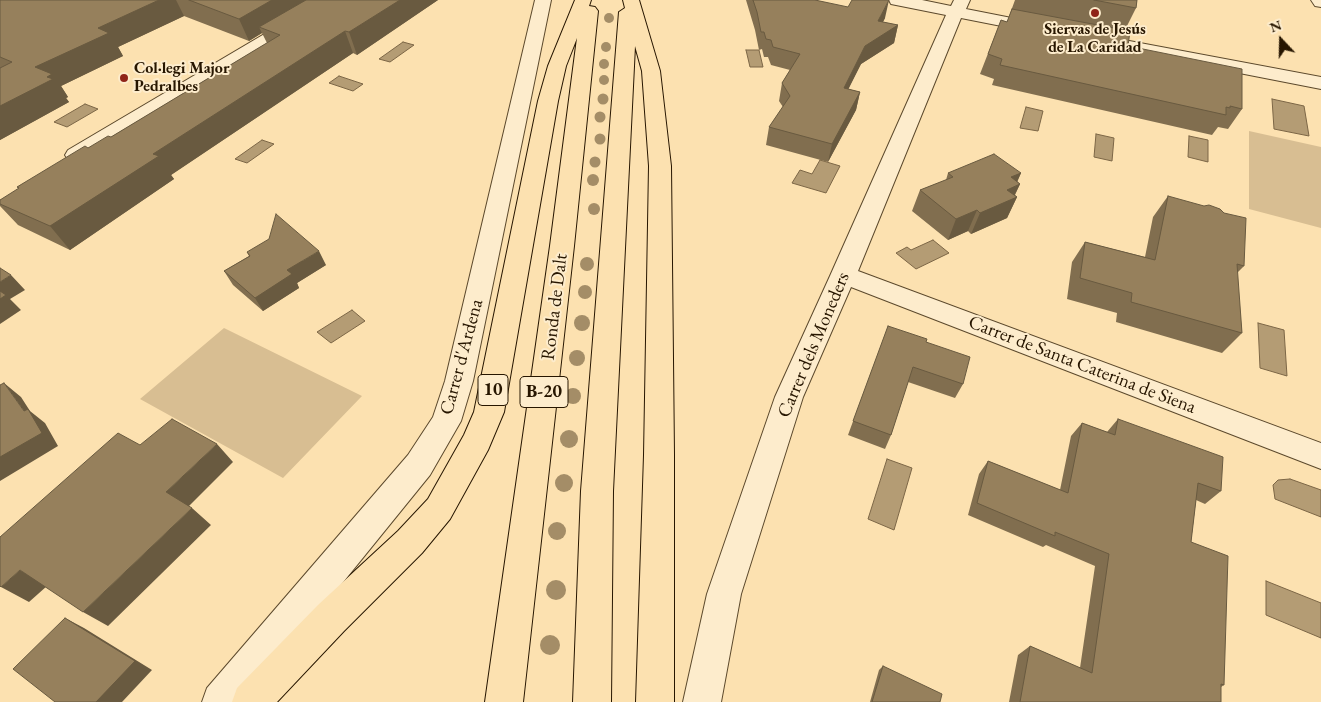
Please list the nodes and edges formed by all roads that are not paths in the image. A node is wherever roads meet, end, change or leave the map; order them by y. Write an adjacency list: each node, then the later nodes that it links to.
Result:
1 (334, 0): 11 (street)
2 (543, 0): 14 (street, Carrer d'Ardena)
3 (583, 0): 15 (highway, 10)
4 (590, 0): 16 (highway, Ronda de Dalt / B-20)
5 (630, 0): 17 (highway); 18 (highway)
6 (896, 0): 7 (street)
7 (958, 6): 8 (street); 12 (street, Carrer dels Moneders)
8 (1054, 31)
9 (1073, 35): 10 (street)
10 (1321, 83)
11 (58, 166)
12 (843, 276): 13 (street, Carrer de Santa Caterina de Siena); 19 (street, Carrer dels Moneders)
13 (1321, 456)
14 (221, 702)
15 (251, 702)
16 (504, 702)
17 (592, 702)
18 (655, 702)
19 (702, 702)

